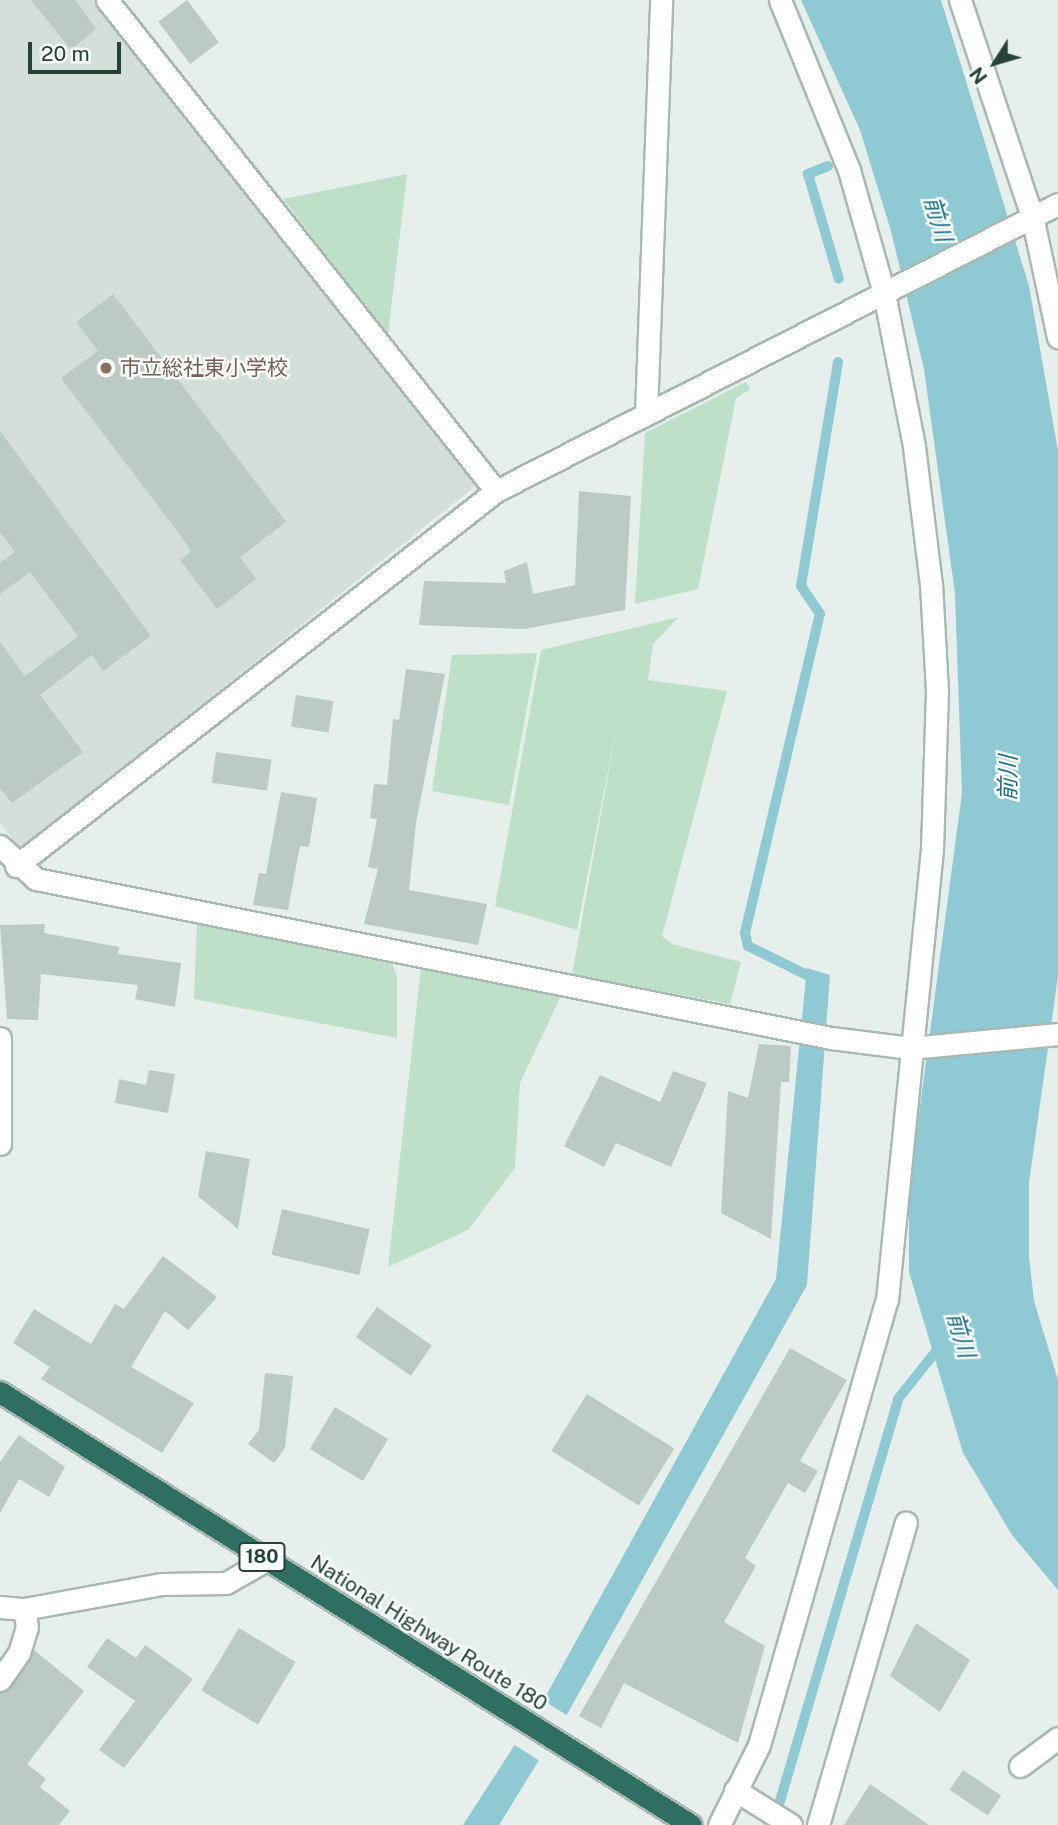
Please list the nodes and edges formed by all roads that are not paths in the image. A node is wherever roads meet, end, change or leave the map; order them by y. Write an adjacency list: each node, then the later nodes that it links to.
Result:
1 (107, 0): 10 (street)
2 (661, 0): 9 (street)
3 (780, 0): 7 (street)
4 (960, 0): 6 (street)
5 (1058, 204): 6 (street)
6 (1028, 218): 7 (street); 8 (street)
7 (888, 291): 9 (street); 15 (street)
8 (1058, 337)
9 (646, 414): 10 (street)
10 (496, 491): 12 (street)
11 (0, 846): 12 (street)
12 (16, 866): 15 (street)
13 (1058, 1034): 15 (street)
14 (0, 1038): 16 (street)
15 (915, 1048): 25 (street)
16 (0, 1144)
17 (0, 1392): 19 (highway, National Highway Route 180 / 180)
18 (906, 1523): 29 (street)
19 (266, 1560): 21 (street); 26 (highway, National Highway Route 180 / 180)
20 (0, 1607): 21 (street)
21 (24, 1609): 22 (street)
22 (0, 1680)
23 (1058, 1738): 24 (street)
24 (1020, 1766)
25 (742, 1795): 27 (street); 28 (street)
26 (691, 1825)
27 (719, 1825)
28 (791, 1825)
29 (818, 1825)

